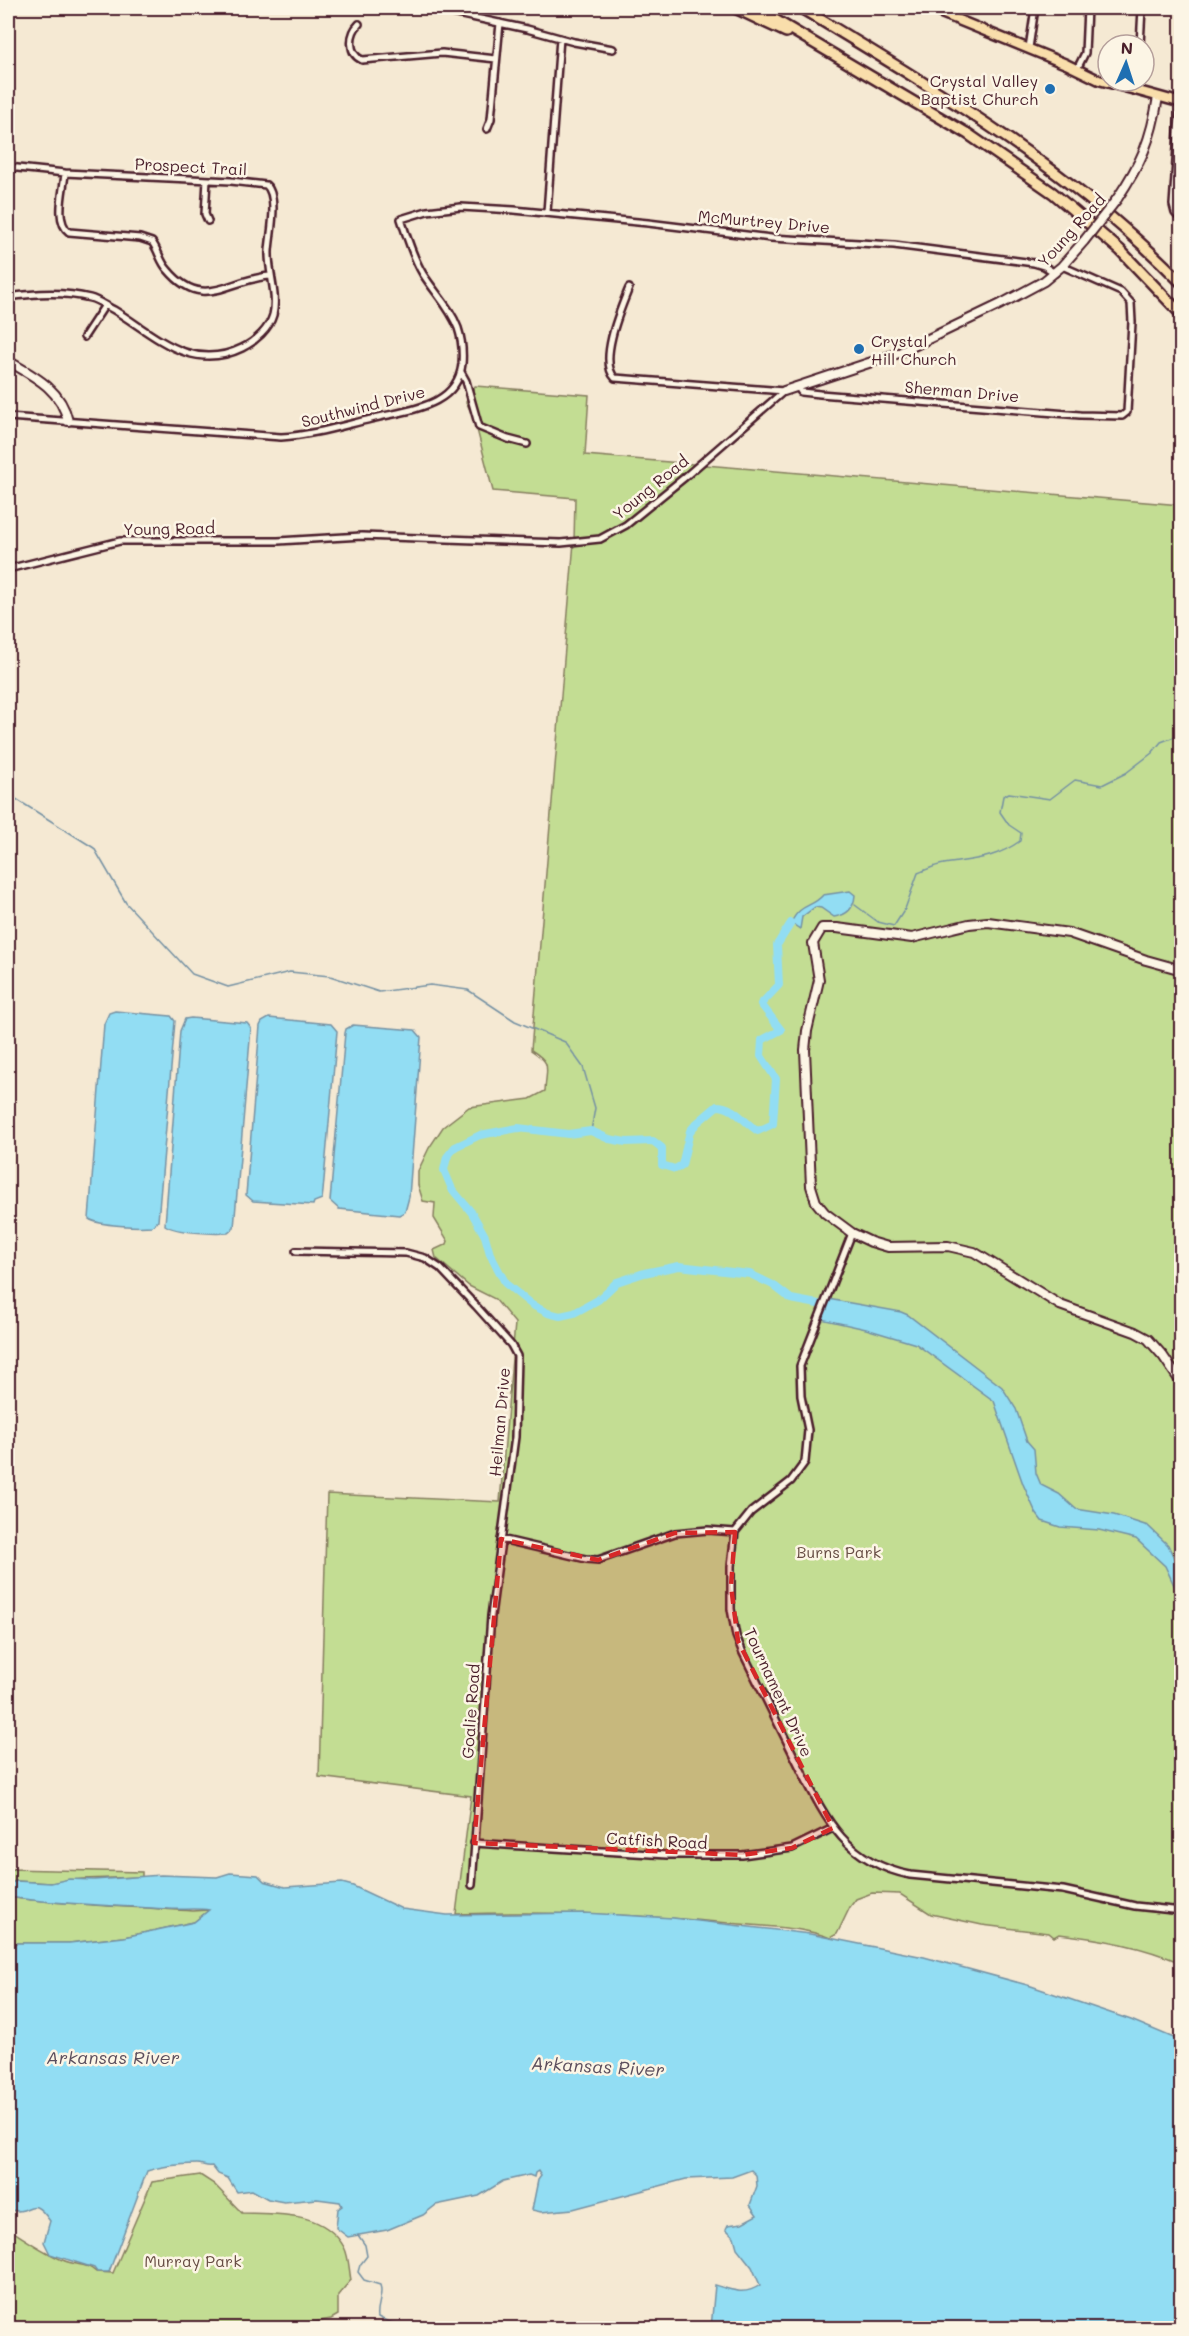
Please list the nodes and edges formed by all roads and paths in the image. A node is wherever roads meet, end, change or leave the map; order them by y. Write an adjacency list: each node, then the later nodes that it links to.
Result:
1 (430, 8): 11 (street)
2 (735, 8): 15 (highway)
3 (755, 8): 15 (highway)
4 (801, 8): 10 (highway)
5 (806, 8): 10 (highway)
6 (929, 8): 16 (main road)
7 (1035, 8): 16 (street)
8 (1086, 8): 19 (street)
9 (1142, 8): 13 (street)
10 (821, 20): 36 (highway)
11 (500, 23): 14 (street); 18 (street)
12 (359, 24): 18 (street)
13 (1141, 33)
14 (560, 38): 17 (street); 30 (street)
15 (813, 43): 40 (highway)
16 (1029, 48): 19 (main road)
17 (613, 49)
18 (496, 59): 24 (street)
19 (1077, 69): 20 (main road)
20 (1096, 78)
21 (1139, 93): 22 (main road)
22 (1158, 98): 23 (main road); 33 (street, Young Road, bridge)
23 (1181, 103): 27 (street)
24 (487, 129)
25 (8, 167): 26 (street, Prospect Trail)
26 (65, 173): 29 (street, Prospect Trail); 35 (street)
27 (1174, 177): 28 (street); 32 (street)
28 (1182, 177)
29 (207, 180): 31 (street); 35 (street, Prospect Trail)
30 (547, 213): 34 (street, McMurtrey Drive); 43 (street, McMurtrey Drive)
31 (208, 221)
32 (1182, 221)
33 (1062, 266): 34 (street, Young Road); 44 (street, Sherman Drive)
34 (1055, 273): 44 (street, Young Road)
35 (270, 276): 39 (street, Prospect Trail)
36 (1182, 283)
37 (629, 288): 45 (street)
38 (8, 297): 39 (street, Prospect Trail)
39 (105, 305): 41 (street)
40 (1182, 315)
41 (84, 337)
42 (8, 361): 47 (street)
43 (461, 372): 47 (street, Southwind Drive); 48 (street)
44 (797, 386): 45 (street, Young Road)
45 (784, 391): 49 (street, Young Road)
46 (8, 417): 47 (street)
47 (68, 421)
48 (527, 444)
49 (8, 569)
50 (1182, 970): 51 (street)
51 (852, 1233): 53 (street); 54 (street)
52 (296, 1251): 55 (street, Heilman Drive)
53 (1182, 1384)
54 (735, 1532): 55 (street); 56 (street, Tournament Drive)
55 (501, 1539): 57 (street, Goalie Road)
56 (833, 1828): 57 (street, Catfish Road); 59 (street, Tournament Drive)
57 (474, 1843): 58 (street, Goalie Road)
58 (472, 1885)
59 (1182, 1911)

